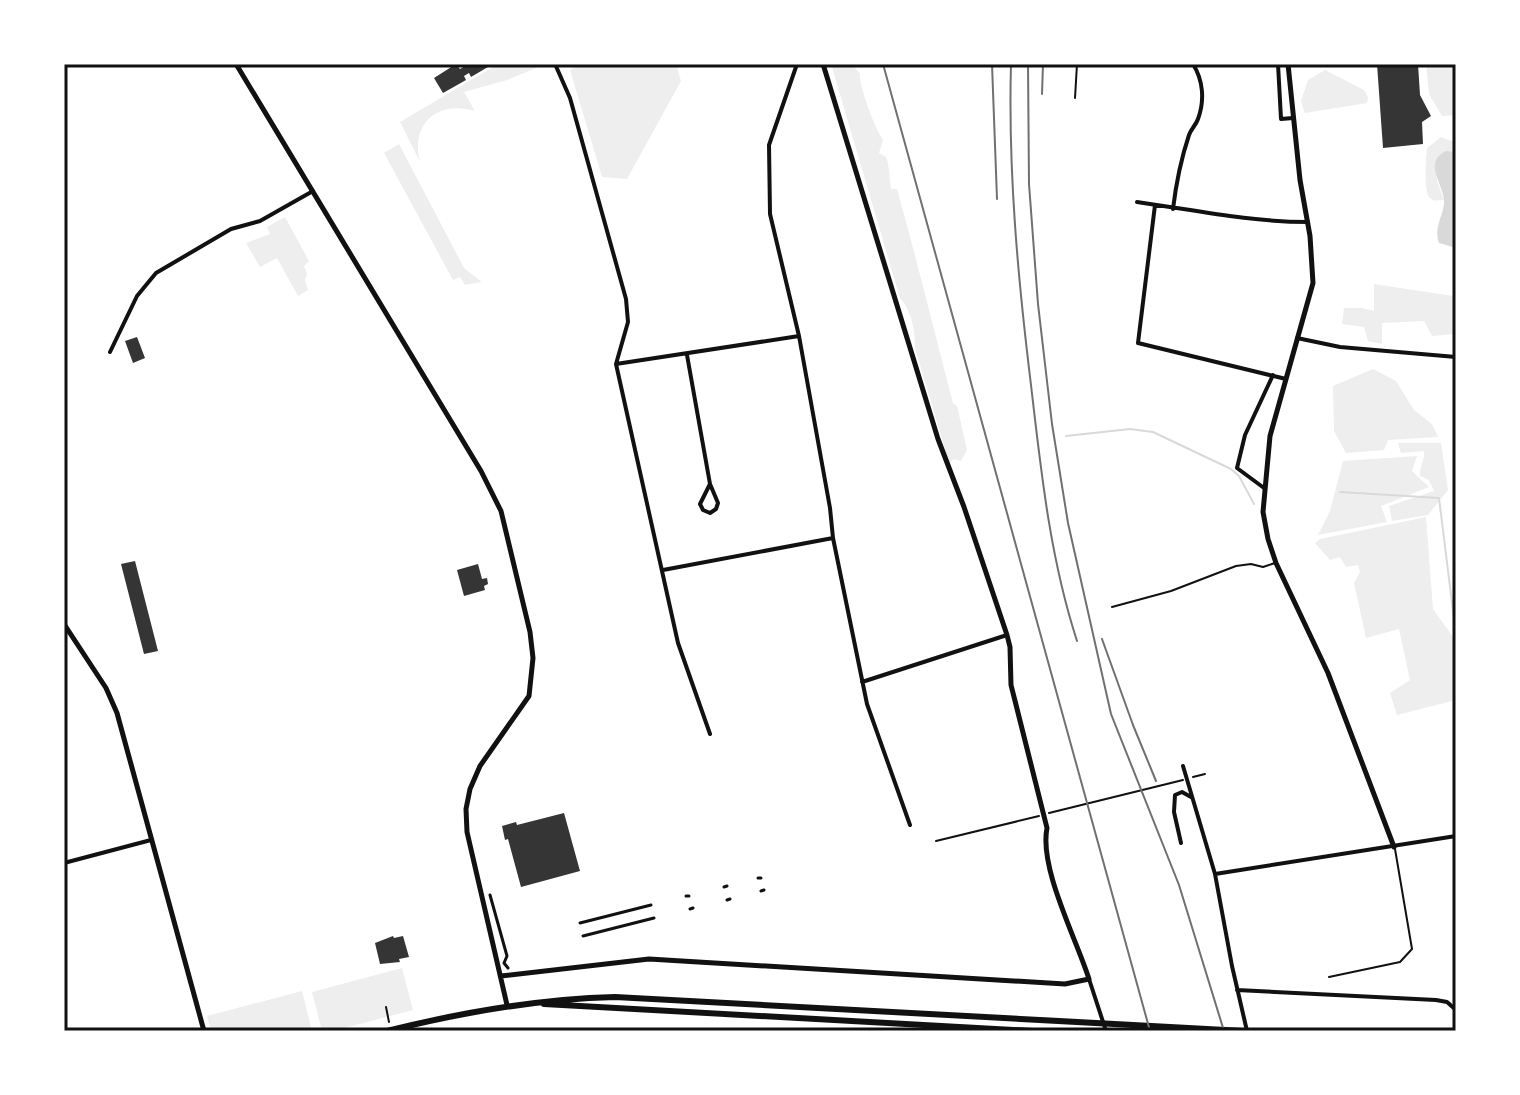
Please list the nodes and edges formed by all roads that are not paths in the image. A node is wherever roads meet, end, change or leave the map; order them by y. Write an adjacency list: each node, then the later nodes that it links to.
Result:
1 (236, 64): 11 (street)
2 (555, 64): 21 (street)
3 (797, 64): 16 (street)
4 (823, 64): 31 (street)
5 (1077, 64): 9 (lane)
6 (1193, 64): 14 (street)
7 (1278, 64): 10 (street)
8 (1288, 64): 10 (street)
9 (1075, 98)
10 (1293, 118): 15 (street)
11 (313, 191): 18 (street); 49 (street)
12 (1137, 202): 13 (street)
13 (1155, 205): 14 (street); 22 (street)
14 (1173, 209): 15 (street)
15 (1308, 222): 17 (street)
16 (799, 336): 19 (street); 26 (street)
17 (1297, 338): 20 (street); 23 (street)
18 (110, 352)
19 (687, 355): 21 (street); 24 (street)
20 (1456, 357)
21 (616, 364): 28 (street)
22 (1273, 375): 23 (street); 25 (street)
23 (1286, 379): 25 (street)
24 (710, 484): 24 (street)
25 (1264, 488): 27 (street)
26 (833, 538): 28 (street); 32 (street)
27 (1276, 563): 29 (lane); 40 (street)
28 (663, 570): 33 (street)
29 (1112, 607)
30 (64, 624): 38 (street)
31 (1007, 635): 32 (street); 51 (street)
32 (862, 682): 36 (street)
33 (710, 734)
34 (1183, 766): 35 (street)
35 (1193, 799): 39 (street); 42 (street)
36 (910, 825)
37 (1456, 836): 40 (street)
38 (151, 840): 41 (street); 56 (street)
39 (1181, 843)
40 (1394, 847): 42 (street); 50 (lane)
41 (64, 863)
42 (1215, 874): 52 (street)
43 (490, 895): 48 (street)
44 (651, 905): 46 (street)
45 (654, 918): 47 (street)
46 (580, 923)
47 (583, 936)
48 (508, 968)
49 (501, 976): 51 (street); 54 (street)
50 (1329, 977)
51 (1089, 979): 59 (street)
52 (1237, 990): 55 (street); 60 (street)
53 (528, 1003): 54 (main road); 58 (main road); 60 (main road)
54 (507, 1005): 57 (main road)
55 (1456, 1010)
56 (204, 1031)
57 (389, 1031)
58 (1033, 1031)
59 (1106, 1031)
60 (1246, 1031)

